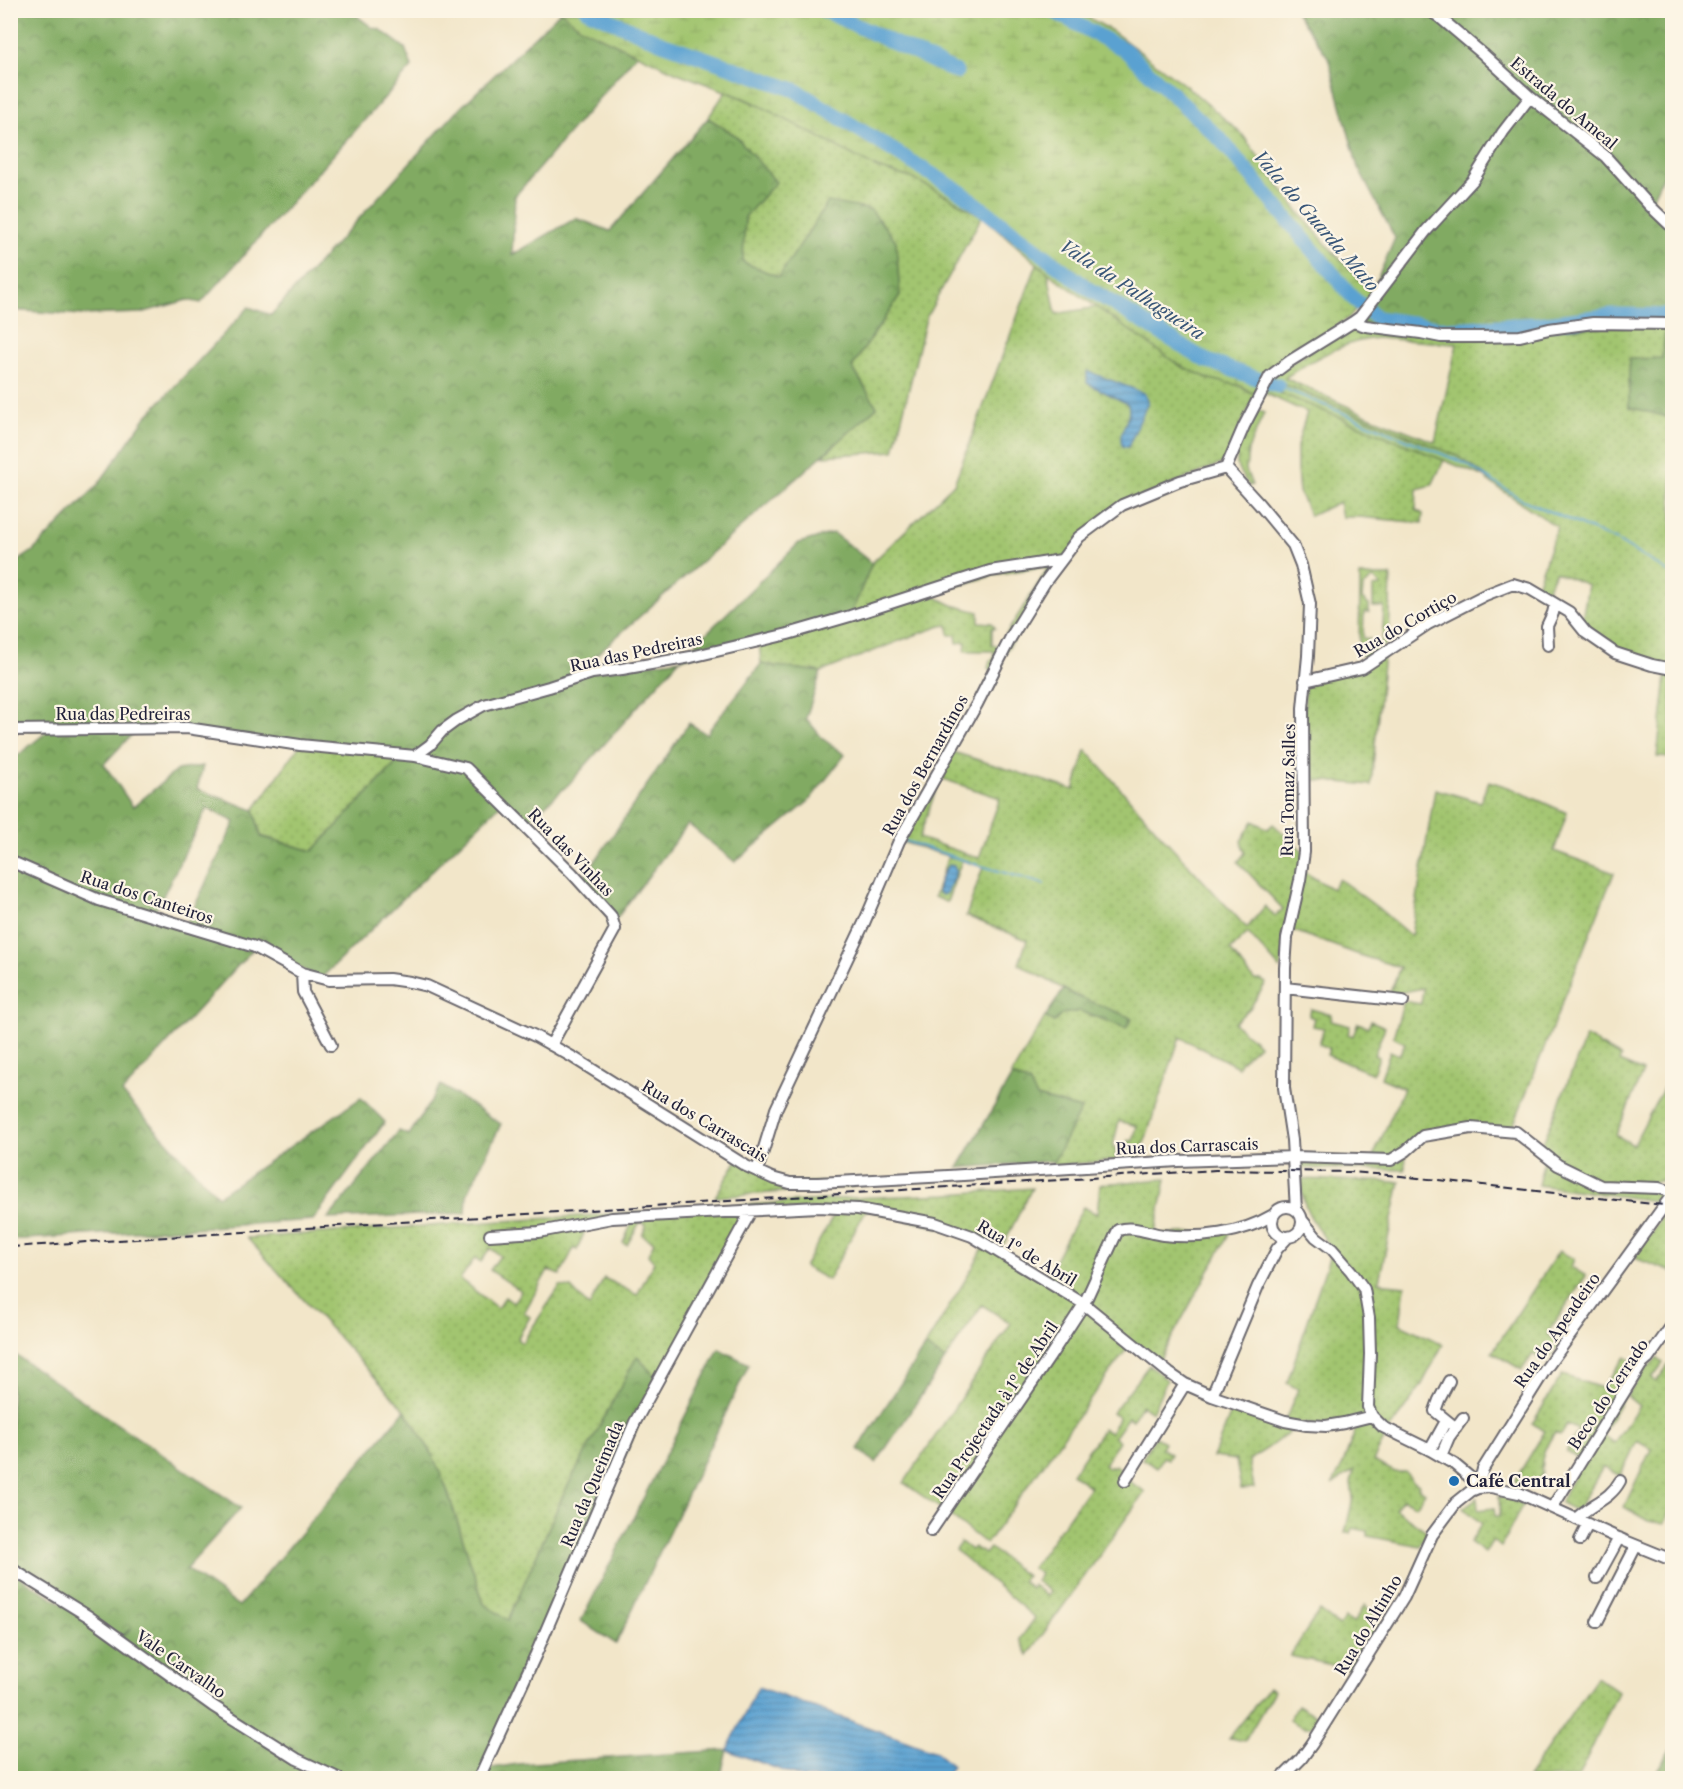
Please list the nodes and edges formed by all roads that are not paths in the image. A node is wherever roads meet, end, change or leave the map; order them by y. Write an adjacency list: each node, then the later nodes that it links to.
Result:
1 (1428, 10): 2 (street, Estrada do Ameal)
2 (1530, 97): 3 (street, Estrada do Ameal); 4 (street)
3 (1672, 227)
4 (1356, 319): 5 (street); 6 (street)
5 (1672, 324)
6 (1226, 468): 7 (street, Rua dos Bernardinos); 11 (street, Rua Tomaz Salles)
7 (1061, 560): 13 (street, Rua das Pedreiras); 22 (street, Rua dos Bernardinos)
8 (1555, 604): 9 (street); 10 (street, Rua do Cortiço); 11 (street, Rua do Cortiço)
9 (1548, 645)
10 (1672, 669)
11 (1305, 681): 17 (street, Rua Tomaz Salles)
12 (10, 730): 13 (street, Rua das Pedreiras)
13 (415, 756): 20 (street, Rua das Vinhas)
14 (10, 861): 15 (street, Rua dos Canteiros)
15 (276, 958): 16 (street, Rua dos Carrascais)
16 (303, 973): 19 (street); 20 (street, Rua dos Carrascais)
17 (1285, 988): 18 (street); 21 (street, Rua Tomaz Salles)
18 (1403, 1001)
19 (331, 1045)
20 (551, 1045): 22 (street, Rua dos Carrascais)
21 (1294, 1157): 22 (street, Rua dos Carrascais); 23 (street, Rua dos Carrascais); 24 (street, Rua Tomaz Salles)
22 (757, 1171)
23 (1672, 1194): 44 (street, Rua do Apeadeiro)
24 (1291, 1208): 26 (street); 27 (street)
25 (751, 1211): 30 (street, Rua 1º de Abril); 32 (street, Rua 1º de Abril); 57 (street, Rua da Queimada)
26 (1273, 1215): 28 (street); 29 (street)
27 (1302, 1220): 29 (street); 31 (street)
28 (1259, 1223): 29 (street); 32 (street, Rua Projectada à 1º de Abril)
29 (1283, 1233): 31 (street); 36 (street)
30 (490, 1235)
31 (1316, 1237): 37 (street)
32 (1084, 1304): 35 (street, Rua 1º de Abril); 48 (street, Rua Projectada à 1º de Abril)
33 (1670, 1328): 45 (street, Beco do Cerrado)
34 (1449, 1381): 39 (street)
35 (1185, 1384): 36 (street, Rua 1º de Abril); 43 (street)
36 (1212, 1396): 37 (street, Rua 1º de Abril)
37 (1372, 1416): 41 (street)
38 (1463, 1418): 40 (street)
39 (1446, 1421): 40 (street); 41 (street)
40 (1456, 1428): 41 (street)
41 (1435, 1453): 44 (street)
42 (1620, 1480): 46 (street)
43 (1125, 1481)
44 (1478, 1488): 45 (street); 58 (street, Rua do Altinho)
45 (1552, 1508): 46 (street)
46 (1576, 1519): 47 (street)
47 (1588, 1524): 49 (street); 50 (street)
48 (931, 1531)
49 (1619, 1539): 51 (street); 54 (street)
50 (1580, 1540)
51 (1636, 1546): 52 (street); 55 (street)
52 (1672, 1560)
53 (10, 1568): 56 (street, Vale Carvalho)
54 (1597, 1578)
55 (1597, 1622)
56 (338, 1779)
57 (479, 1779)
58 (1282, 1779)

